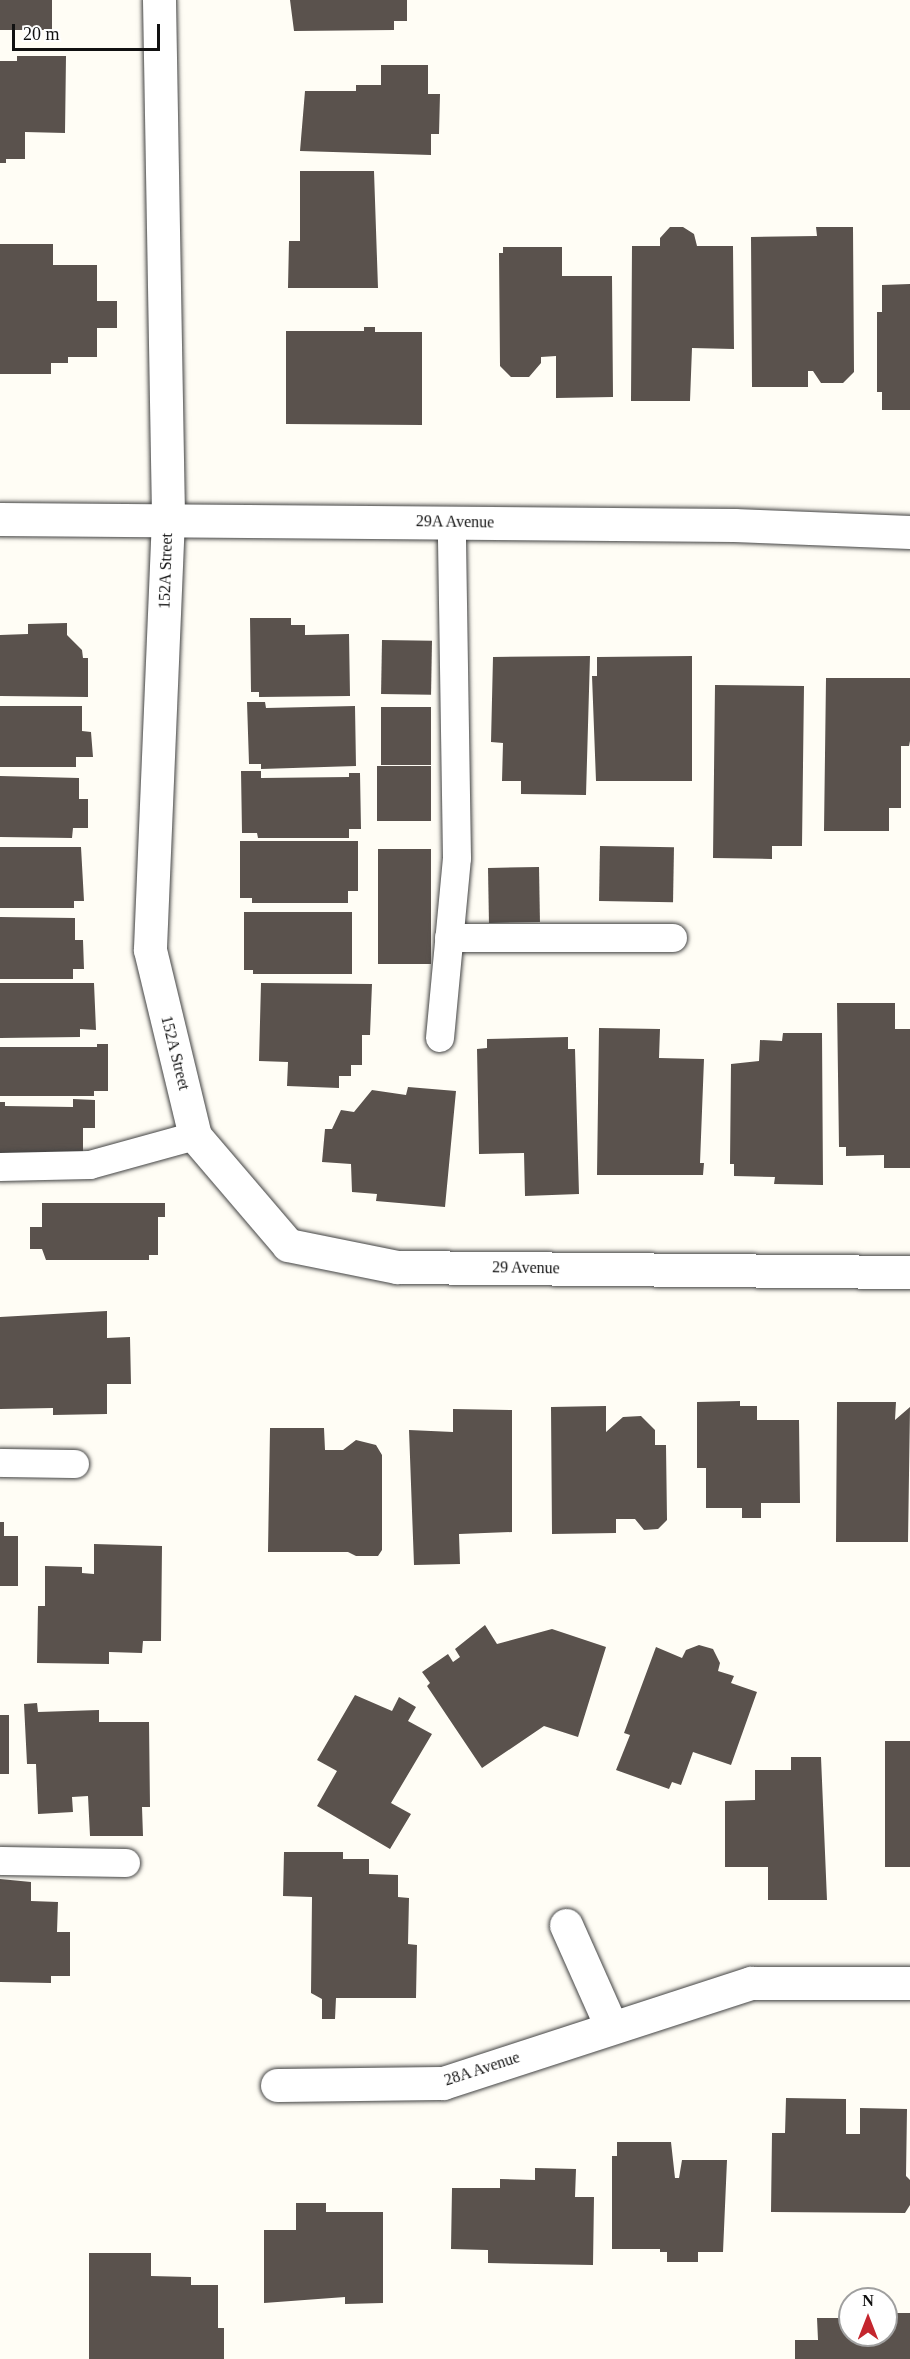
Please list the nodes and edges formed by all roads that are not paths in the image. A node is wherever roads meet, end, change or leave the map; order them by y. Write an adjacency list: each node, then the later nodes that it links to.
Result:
1 (159, 0): 2 (street, 152A Street)
2 (168, 518): 3 (street, 29A Avenue); 4 (street, 29A Avenue); 9 (street, 152A Street)
3 (0, 519)
4 (452, 522): 5 (street, 29A Avenue); 6 (lane)
5 (910, 532)
6 (450, 938): 7 (lane); 8 (lane)
7 (673, 938)
8 (440, 1038)
9 (195, 1136): 10 (lane); 11 (street, 29 Avenue)
10 (0, 1167)
11 (910, 1272)
12 (0, 1463): 13 (lane)
13 (75, 1464)
14 (0, 1861): 15 (lane)
15 (126, 1863)
16 (566, 1925): 18 (street)
17 (910, 1983): 18 (street, 28A Avenue)
18 (611, 2026): 19 (street, 28A Avenue)
19 (277, 2085)

